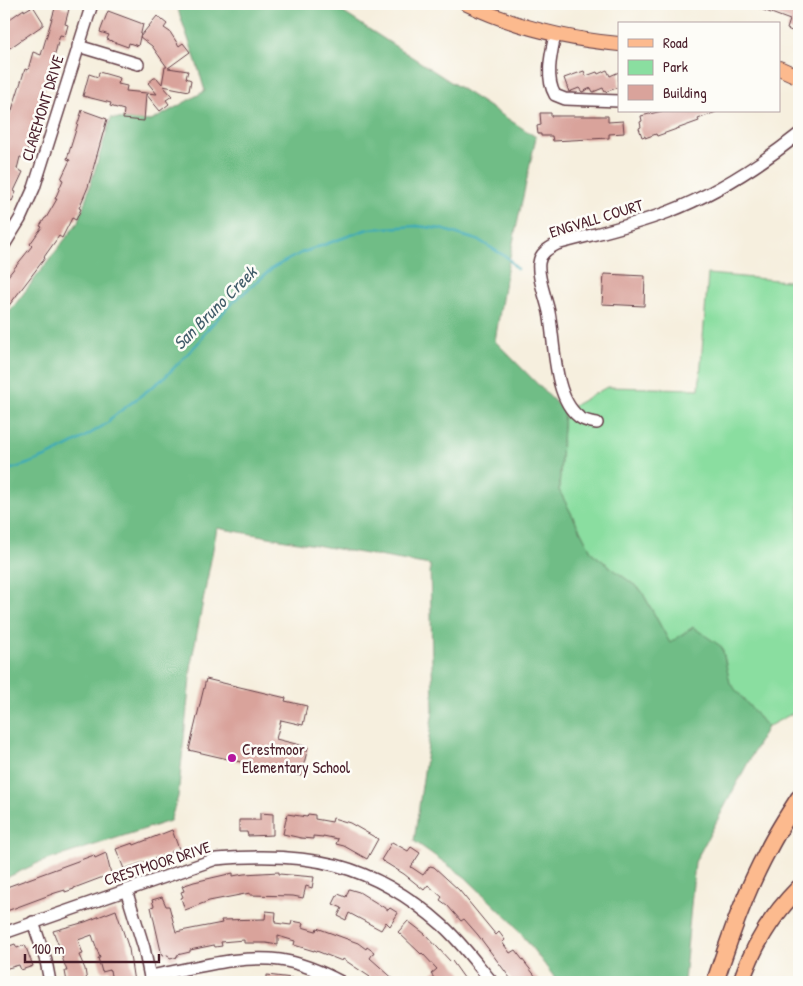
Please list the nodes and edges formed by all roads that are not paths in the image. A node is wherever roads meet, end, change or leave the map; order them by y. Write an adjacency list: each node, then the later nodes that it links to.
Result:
1 (92, 4): 5 (street, CLAREMONT DRIVE)
2 (467, 4): 3 (main road)
3 (554, 35): 4 (main road); 9 (street)
4 (618, 44)
5 (78, 46): 6 (street); 11 (street, CLAREMONT DRIVE)
6 (138, 64)
7 (780, 68): 8 (main road)
8 (799, 77)
9 (618, 101)
10 (799, 134): 12 (street, ENGVALL COURT)
11 (4, 244)
12 (597, 422)
13 (799, 798): 22 (highway)
14 (799, 888): 23 (highway)
15 (126, 890): 16 (street, CRESTMOOR DRIVE); 18 (street); 21 (street, CRESTMOOR DRIVE)
16 (33, 922): 17 (street, CRESTMOOR DRIVE); 19 (street)
17 (4, 933)
18 (151, 979): 20 (street)
19 (50, 982)
20 (341, 982)
21 (492, 982)
22 (715, 982)
23 (740, 982)

